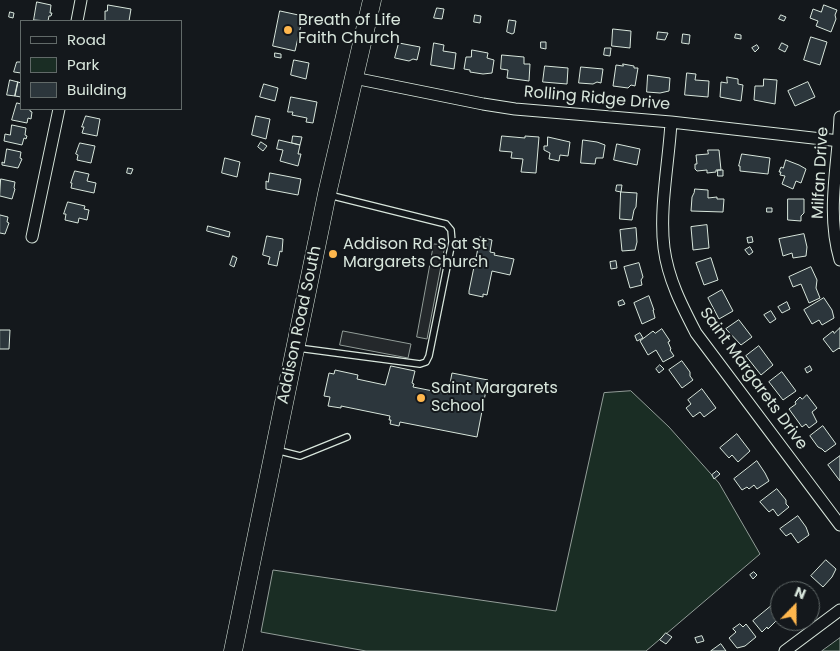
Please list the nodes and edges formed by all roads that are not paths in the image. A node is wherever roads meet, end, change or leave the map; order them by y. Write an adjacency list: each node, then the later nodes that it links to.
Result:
1 (82, 0): 3 (street)
2 (372, 0): 4 (main road, Addison Road South)
3 (77, 20)
4 (354, 78): 7 (street, Rolling Ridge Drive); 9 (main road, Addison Road South)
5 (59, 110): 10 (street)
6 (840, 117): 8 (street, Milfan Drive)
7 (671, 122): 8 (street, Rolling Ridge Drive); 15 (street, Saint Margarets Drive)
8 (839, 141): 11 (street, Milfan Drive)
9 (327, 194): 12 (main road, Addison Road South); 12 (lane)
10 (32, 237)
11 (840, 260)
12 (294, 348): 14 (main road, Addison Road South)
13 (347, 437): 14 (lane)
14 (274, 449): 17 (main road, Addison Road South)
15 (840, 525)
16 (840, 610): 18 (street)
17 (233, 651)
18 (784, 651)

